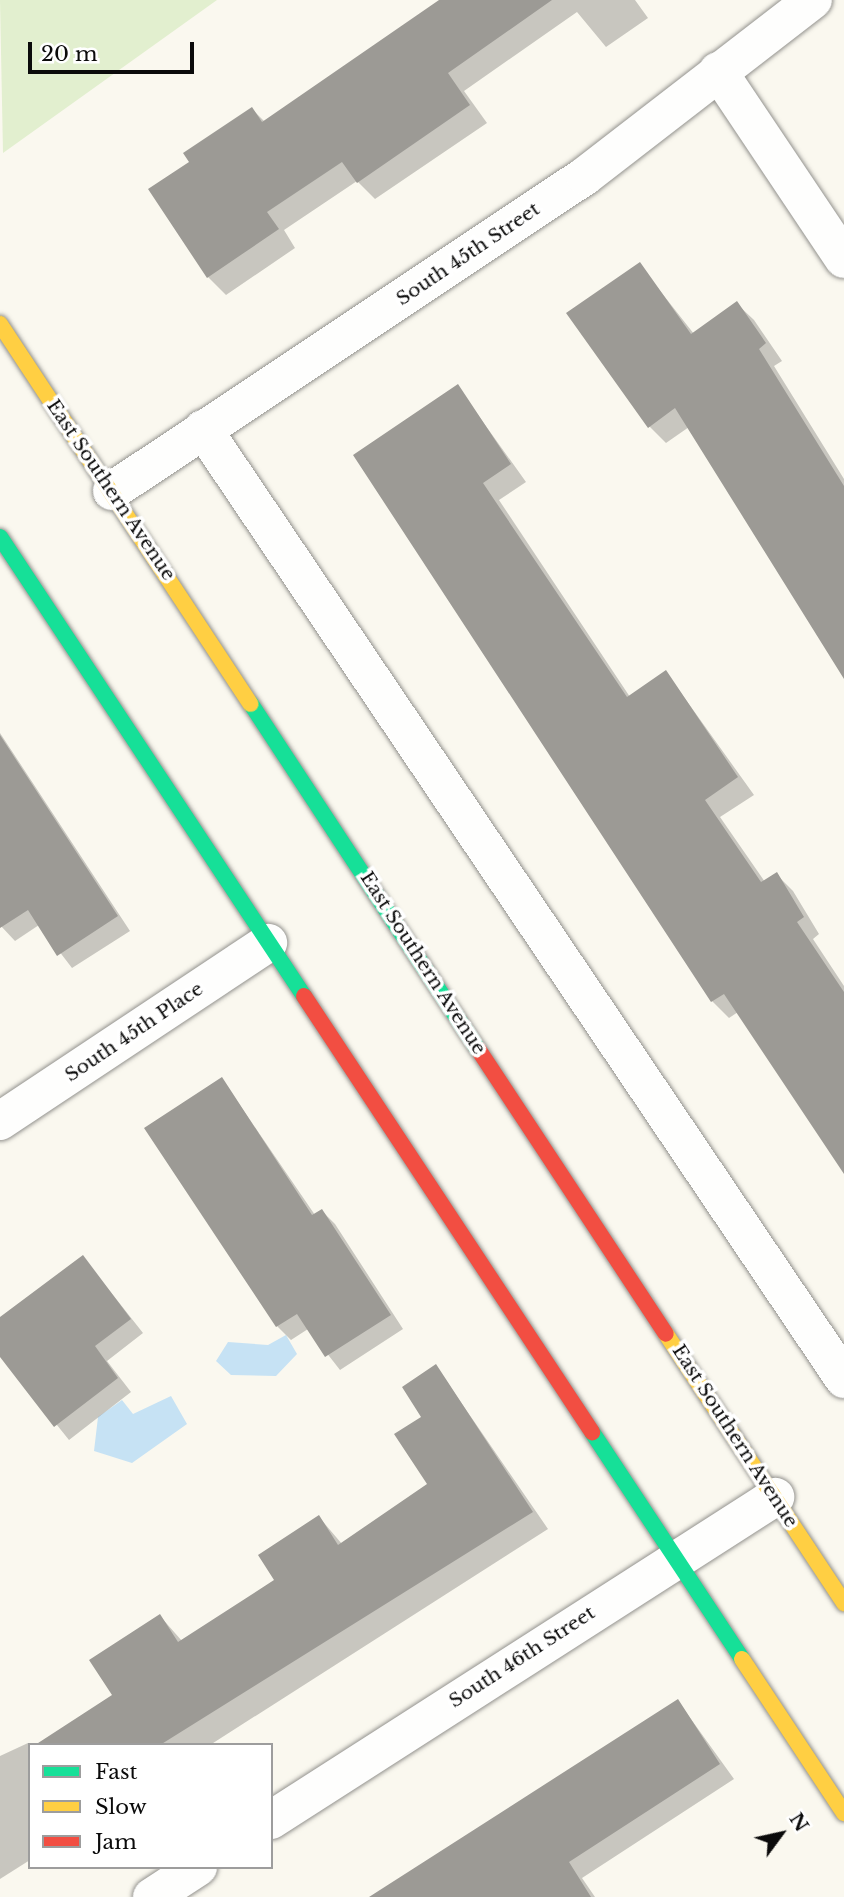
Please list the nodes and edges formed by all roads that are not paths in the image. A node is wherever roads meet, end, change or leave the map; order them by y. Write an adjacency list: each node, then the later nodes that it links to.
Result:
1 (813, 0): 2 (street, South 45th Street)
2 (718, 71): 3 (street); 5 (street, South 45th Street)
3 (844, 259)
4 (0, 324): 6 (main road, East Southern Avenue)
5 (203, 429): 6 (street, South 45th Street); 10 (street)
6 (112, 491): 11 (main road, East Southern Avenue)
7 (0, 537): 8 (main road)
8 (268, 943): 9 (street, South 45th Place); 12 (main road)
9 (0, 1121)
10 (844, 1379)
11 (775, 1497): 12 (street, South 46th Street); 13 (main road, East Southern Avenue)
12 (676, 1557): 14 (main road); 15 (street, South 46th Street)
13 (844, 1603)
14 (844, 1814)
15 (273, 1819)
16 (195, 1869): 17 (street)
17 (152, 1897)

